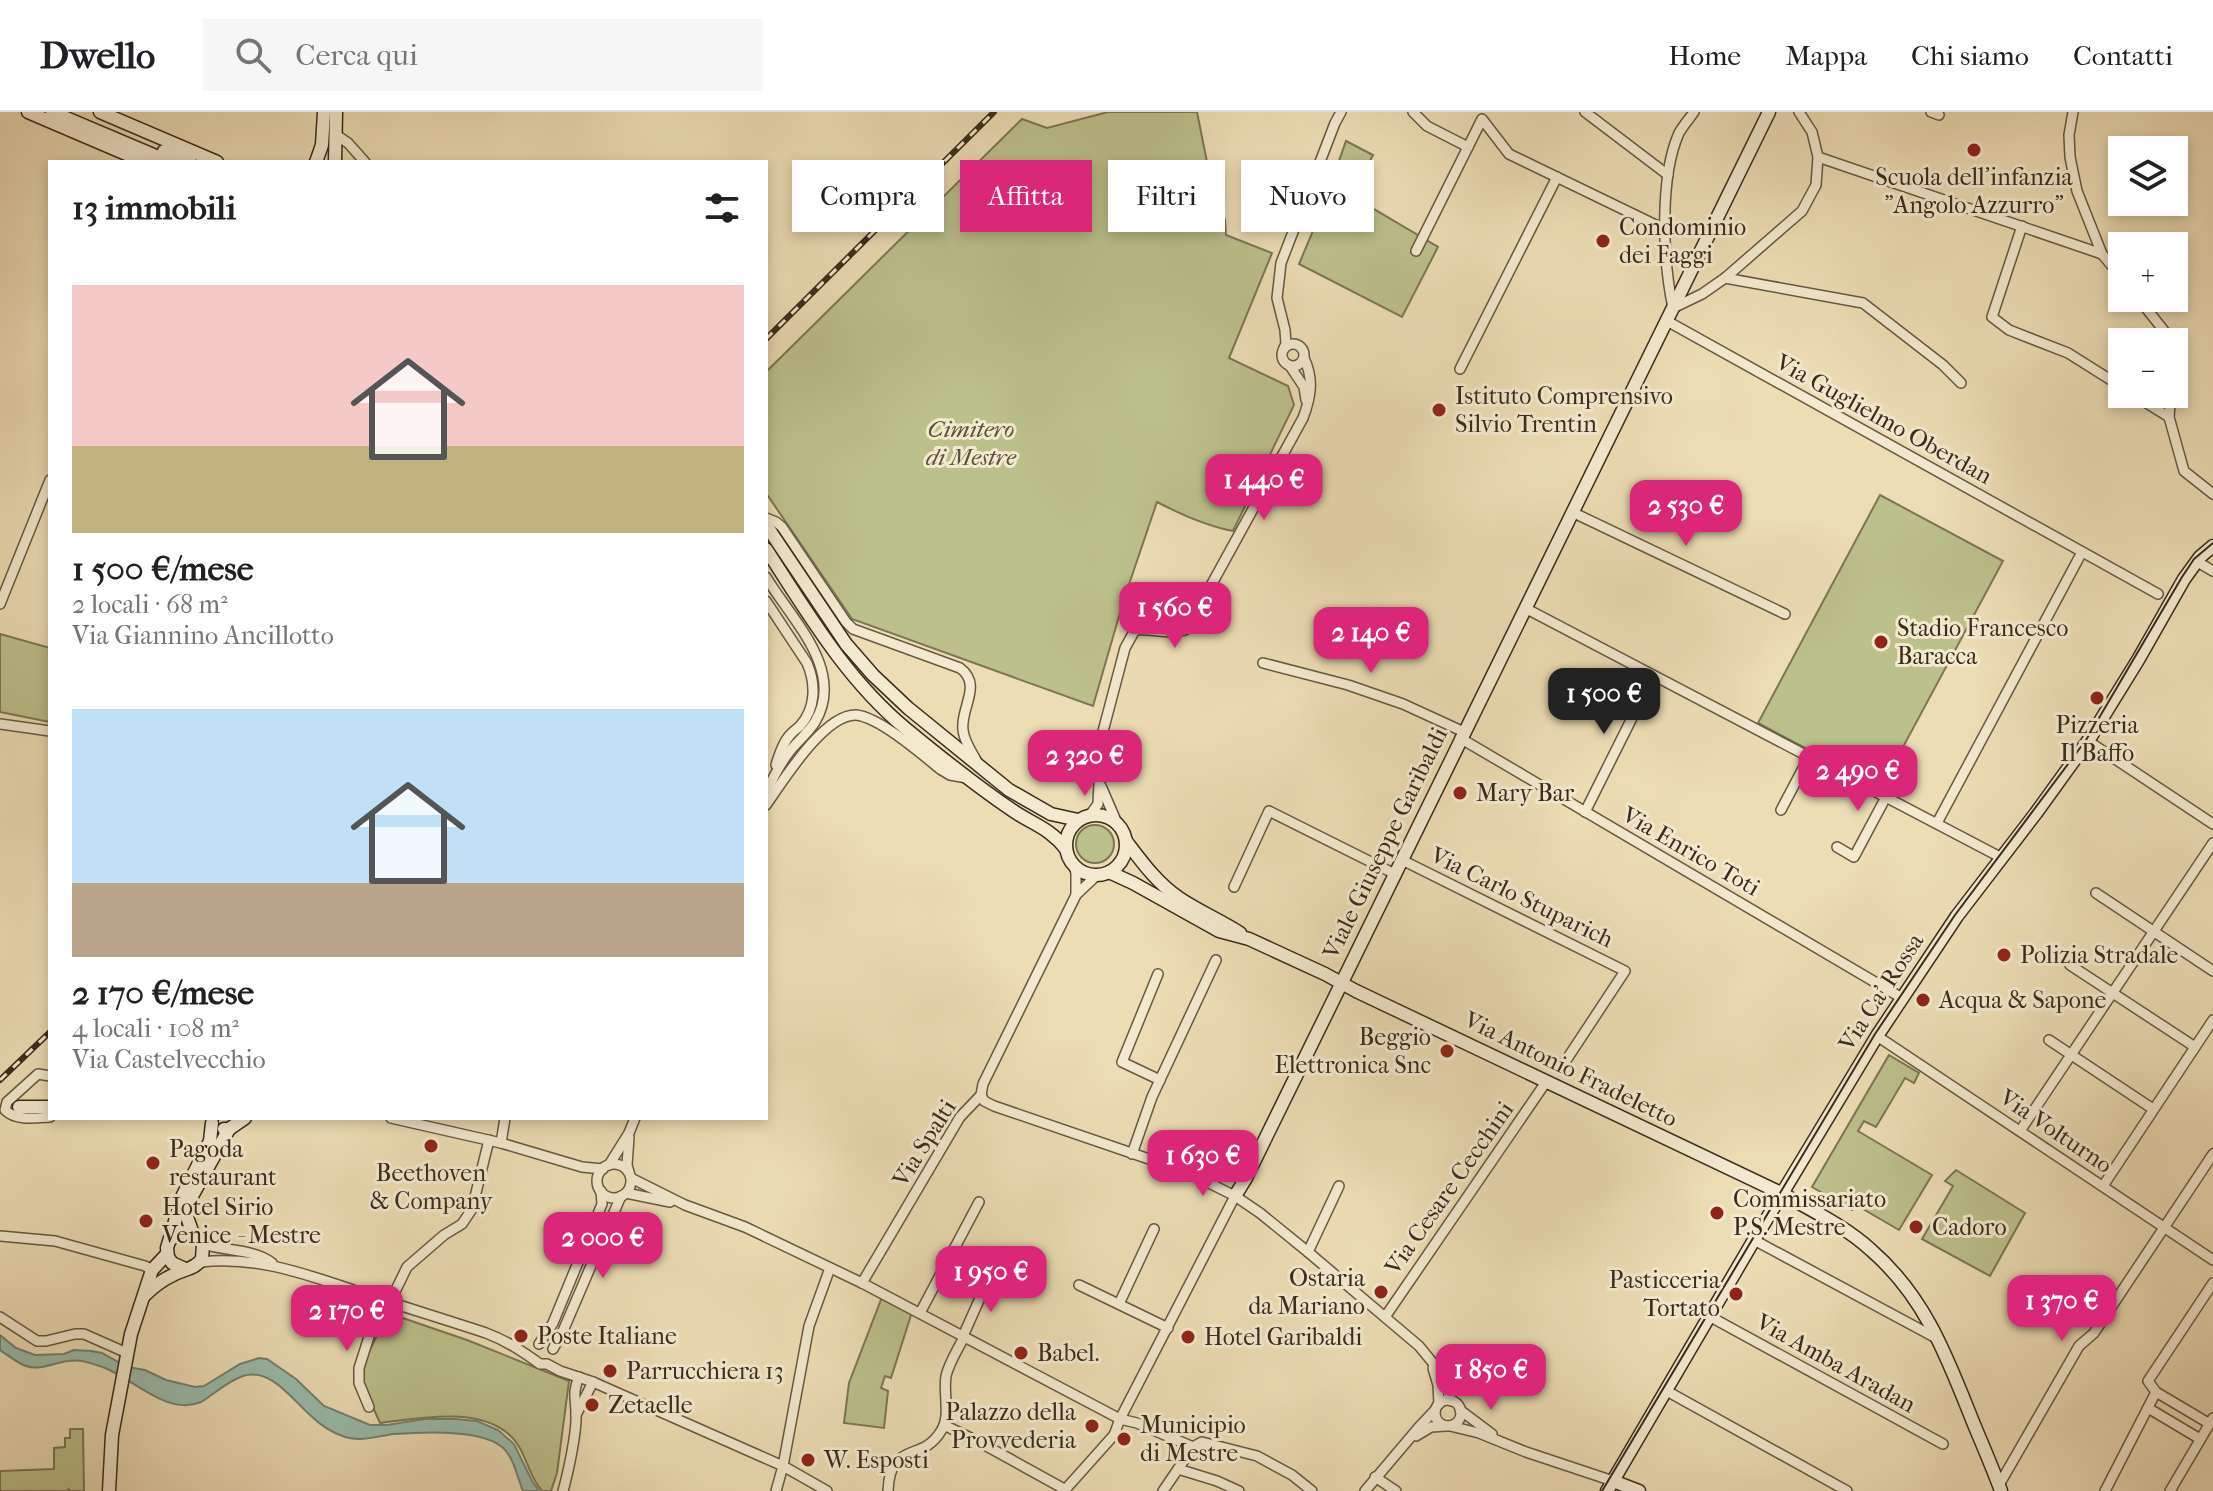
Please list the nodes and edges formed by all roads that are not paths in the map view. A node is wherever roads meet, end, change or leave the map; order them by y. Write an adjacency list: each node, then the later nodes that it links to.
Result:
1 (28, 112): 16 (street)
2 (52, 112): 16 (street)
3 (73, 112): 16 (street)
4 (100, 112): 19 (street)
5 (326, 112): 20 (street); 21 (street)
6 (336, 112): 14 (street)
7 (1341, 112): 35 (street)
8 (1413, 112): 15 (street)
9 (1585, 112): 24 (street)
10 (1694, 112): 24 (street)
11 (1769, 112): 32 (street, Viale Giuseppe Garibaldi)
12 (1799, 112): 17 (street)
13 (2073, 112): 29 (street)
14 (335, 134): 22 (street); 23 (street)
15 (1468, 147): 25 (street); 28 (street)
16 (146, 153): 18 (street)
17 (1818, 157): 26 (street); 31 (street)
18 (180, 160)
19 (212, 160)
20 (317, 160)
21 (333, 160)
22 (333, 160)
23 (363, 160)
24 (1668, 175): 27 (street)
25 (1557, 177): 27 (street); 41 (street)
26 (2022, 226): 29 (street); 42 (street)
27 (1666, 230): 32 (street)
28 (1416, 251)
29 (2102, 254): 30 (street)
30 (2108, 261)
31 (1725, 278): 32 (street); 43 (street)
32 (1673, 308): 34 (street, Viale Giuseppe Garibaldi)
33 (2149, 312): 36 (street)
34 (1667, 321): 50 (street, Viale Giuseppe Garibaldi); 55 (street, Via Guglielmo Oberdan)
35 (1283, 323): 37 (street); 38 (street)
36 (2161, 328)
37 (1299, 345): 38 (street); 39 (street)
38 (1284, 348): 40 (street)
39 (1304, 358): 40 (street); 46 (street)
40 (1290, 366): 46 (street)
41 (1460, 369)
42 (2108, 378)
43 (1961, 383)
44 (2155, 408): 47 (street)
45 (2170, 408): 47 (street)
46 (1306, 411): 74 (street)
47 (2169, 417): 49 (street)
48 (48, 485): 60 (street)
49 (2213, 494)
50 (1572, 512): 62 (street, Viale Giuseppe Garibaldi); 63 (street)
51 (768, 519): 71 (street)
52 (768, 528): 71 (street)
53 (2213, 546): 56 (street, Via Ca' Rossa)
54 (768, 552): 73 (street)
55 (2082, 552): 59 (street, Via Guglielmo Oberdan); 82 (street)
56 (2196, 561): 57 (street); 69 (street, Via Ca' Rossa)
57 (2213, 571)
58 (768, 580): 72 (street)
59 (2158, 594)
60 (0, 604)
61 (768, 604): 72 (street)
62 (1525, 608): 65 (street); 68 (street, Viale Giuseppe Garibaldi)
63 (1785, 614)
64 (1263, 663): 68 (street, Via Enrico Toti)
65 (1653, 676): 70 (street); 79 (street)
66 (0, 724): 67 (street)
67 (48, 731)
68 (1462, 735): 79 (street, Via Enrico Toti); 89 (street, Viale Giuseppe Garibaldi)
69 (2088, 741): 83 (street); 88 (street, Via Ca' Rossa)
70 (1809, 757): 76 (street); 78 (street)
71 (980, 767): 80 (street)
72 (774, 775): 75 (street)
73 (970, 779): 77 (street); 87 (street)
74 (1100, 783): 80 (street); 81 (street)
75 (768, 789)
76 (1886, 797): 82 (street); 86 (street)
77 (768, 802)
78 (1781, 810)
79 (1585, 812): 104 (street, Via Enrico Toti)
80 (1084, 818): 81 (street); 87 (street)
81 (1117, 823): 84 (street)
82 (1937, 823): 88 (street)
83 (2213, 824)
84 (1126, 841): 91 (street); 97 (street)
85 (2213, 843): 96 (street)
86 (1837, 847)
87 (1066, 849): 90 (street)
88 (2002, 858): 104 (street, Via Ca' Rossa)
89 (1402, 860): 92 (street, Viale Giuseppe Garibaldi); 110 (street, Via Carlo Stuparich)
90 (1074, 866): 91 (street); 95 (street)
91 (1103, 874): 95 (street); 97 (street)
92 (1395, 874): 93 (street); 102 (street, Viale Giuseppe Garibaldi)
93 (1234, 887)
94 (2096, 893): 96 (street)
95 (1076, 895): 114 (street)
96 (2154, 932): 100 (street); 103 (street)
97 (1249, 939): 102 (street, Via Antonio Fradeletto)
98 (1216, 960): 112 (street)
99 (2070, 965): 103 (street)
100 (2213, 971)
101 (1158, 974): 112 (street)
102 (1340, 982): 113 (street, Via Antonio Fradeletto); 139 (street, Viale Giuseppe Garibaldi)
103 (2113, 993): 108 (street); 109 (street)
104 (1902, 998): 106 (street, Via Ca' Rossa)
105 (2213, 1020): 108 (street)
106 (1877, 1036): 127 (street, Via Volturno); 137 (street, Via Ca' Rossa)
107 (2049, 1040): 109 (street)
108 (2195, 1047): 117 (street)
109 (2071, 1055): 117 (street); 127 (street)
110 (1561, 1068)
111 (48, 1076): 118 (street)
112 (1160, 1080): 130 (street)
113 (1546, 1082): 137 (street, Via Antonio Fradeletto); 167 (street, Via Cesare Cecchini)
114 (981, 1095): 130 (street, Via Spalti); 158 (street, Via Spalti)
115 (19, 1107): 116 (street)
116 (48, 1107)
117 (2153, 1109): 135 (street)
118 (48, 1117)
119 (210, 1120): 146 (street)
120 (211, 1120): 125 (street)
121 (242, 1120): 125 (street)
122 (415, 1120): 128 (street)
123 (505, 1120): 129 (street)
124 (634, 1120): 126 (street)
125 (229, 1129): 144 (street)
126 (630, 1131): 132 (street); 133 (street)
127 (2020, 1131): 135 (street, Via Volturno)
128 (489, 1140): 129 (street); 162 (street)
129 (501, 1143): 132 (street)
130 (1132, 1154): 139 (street, Via Spalti)
131 (2213, 1154): 142 (street)
132 (606, 1167): 133 (street); 136 (street)
133 (630, 1175): 138 (street); 141 (street)
134 (1339, 1186): 149 (street)
135 (2103, 1186): 142 (street, Via Volturno)
136 (601, 1191): 138 (street); 171 (street)
137 (1783, 1194): 147 (street, Via Ca' Rossa); 170 (street, Via Antonio Fradeletto)
138 (623, 1195): 141 (street); 174 (street)
139 (1235, 1196): 149 (street, Via Spalti); 168 (street, Viale Giuseppe Garibaldi)
140 (979, 1202): 164 (street)
141 (685, 1205): 154 (street)
142 (2165, 1227): 151 (street, Via Volturno); 199 (street)
143 (1154, 1229): 163 (street)
144 (193, 1234): 146 (street); 148 (street)
145 (0, 1236): 156 (street)
146 (171, 1239): 150 (street)
147 (1754, 1240): 165 (street, Via Ca' Rossa); 170 (street)
148 (203, 1244): 152 (street); 153 (street)
149 (1308, 1252): 167 (street, Via Spalti)
150 (167, 1254): 155 (street); 156 (street)
151 (2213, 1260)
152 (201, 1262): 153 (street); 155 (street)
153 (274, 1266): 162 (street)
154 (830, 1268): 158 (street); 195 (street)
155 (185, 1269): 161 (street)
156 (152, 1270): 161 (street)
157 (989, 1278): 169 (street)
158 (862, 1283): 164 (street)
159 (2213, 1283): 179 (street)
160 (1079, 1285): 163 (street)
161 (143, 1298): 172 (street)
162 (385, 1300): 173 (street); 181 (street)
163 (1119, 1304): 168 (street)
164 (920, 1313): 169 (street)
165 (1709, 1316): 178 (street, Via Ca' Rossa); 193 (street, Via Amba Aradan)
166 (0, 1317): 172 (street)
167 (1385, 1317): 175 (street, Via Spalti)
168 (1168, 1328): 186 (street, Viale Giuseppe Garibaldi)
169 (963, 1336): 186 (street); 188 (street)
170 (1938, 1339): 199 (street, Via Antonio Fradeletto)
171 (539, 1344): 173 (street); 174 (street)
172 (127, 1353): 201 (street)
173 (533, 1356): 174 (street)
174 (551, 1356): 176 (street)
175 (1430, 1358): 180 (street, Via Spalti); 182 (street)
176 (577, 1376): 177 (street); 185 (street)
177 (593, 1382): 185 (street); 195 (street)
178 (1665, 1390): 198 (street, Via Ca' Rossa); 212 (street)
179 (2156, 1392): 183 (street); 187 (street)
180 (1451, 1401): 182 (street); 184 (street)
181 (369, 1407)
182 (1437, 1407): 189 (street); 192 (street)
183 (2148, 1408): 190 (street); 213 (street)
184 (1460, 1410): 189 (street); 191 (street)
185 (576, 1415): 202 (street)
186 (1120, 1419): 194 (street); 200 (street, Viale Giuseppe Garibaldi)
187 (2211, 1421): 190 (street)
188 (944, 1425): 200 (street); 205 (street)
189 (1448, 1426): 191 (street); 192 (street)
190 (2200, 1439): 214 (street)
191 (1501, 1441): 198 (street)
192 (1406, 1442): 197 (street)
193 (1943, 1444)
194 (1193, 1447): 196 (street); 208 (street)
195 (783, 1466): 203 (street); 204 (street)
196 (1178, 1469): 206 (street); 207 (street)
197 (1375, 1477): 209 (street); 210 (street)
198 (1610, 1486): 211 (street)
199 (2000, 1488)
200 (1065, 1490)
201 (109, 1491)
202 (563, 1491)
203 (776, 1491)
204 (827, 1491)
205 (888, 1491)
206 (1163, 1491)
207 (1239, 1491)
208 (1312, 1491)
209 (1365, 1491)
210 (1396, 1491)
211 (1639, 1491)
212 (1847, 1491)
213 (2105, 1491)
214 (2170, 1491)

